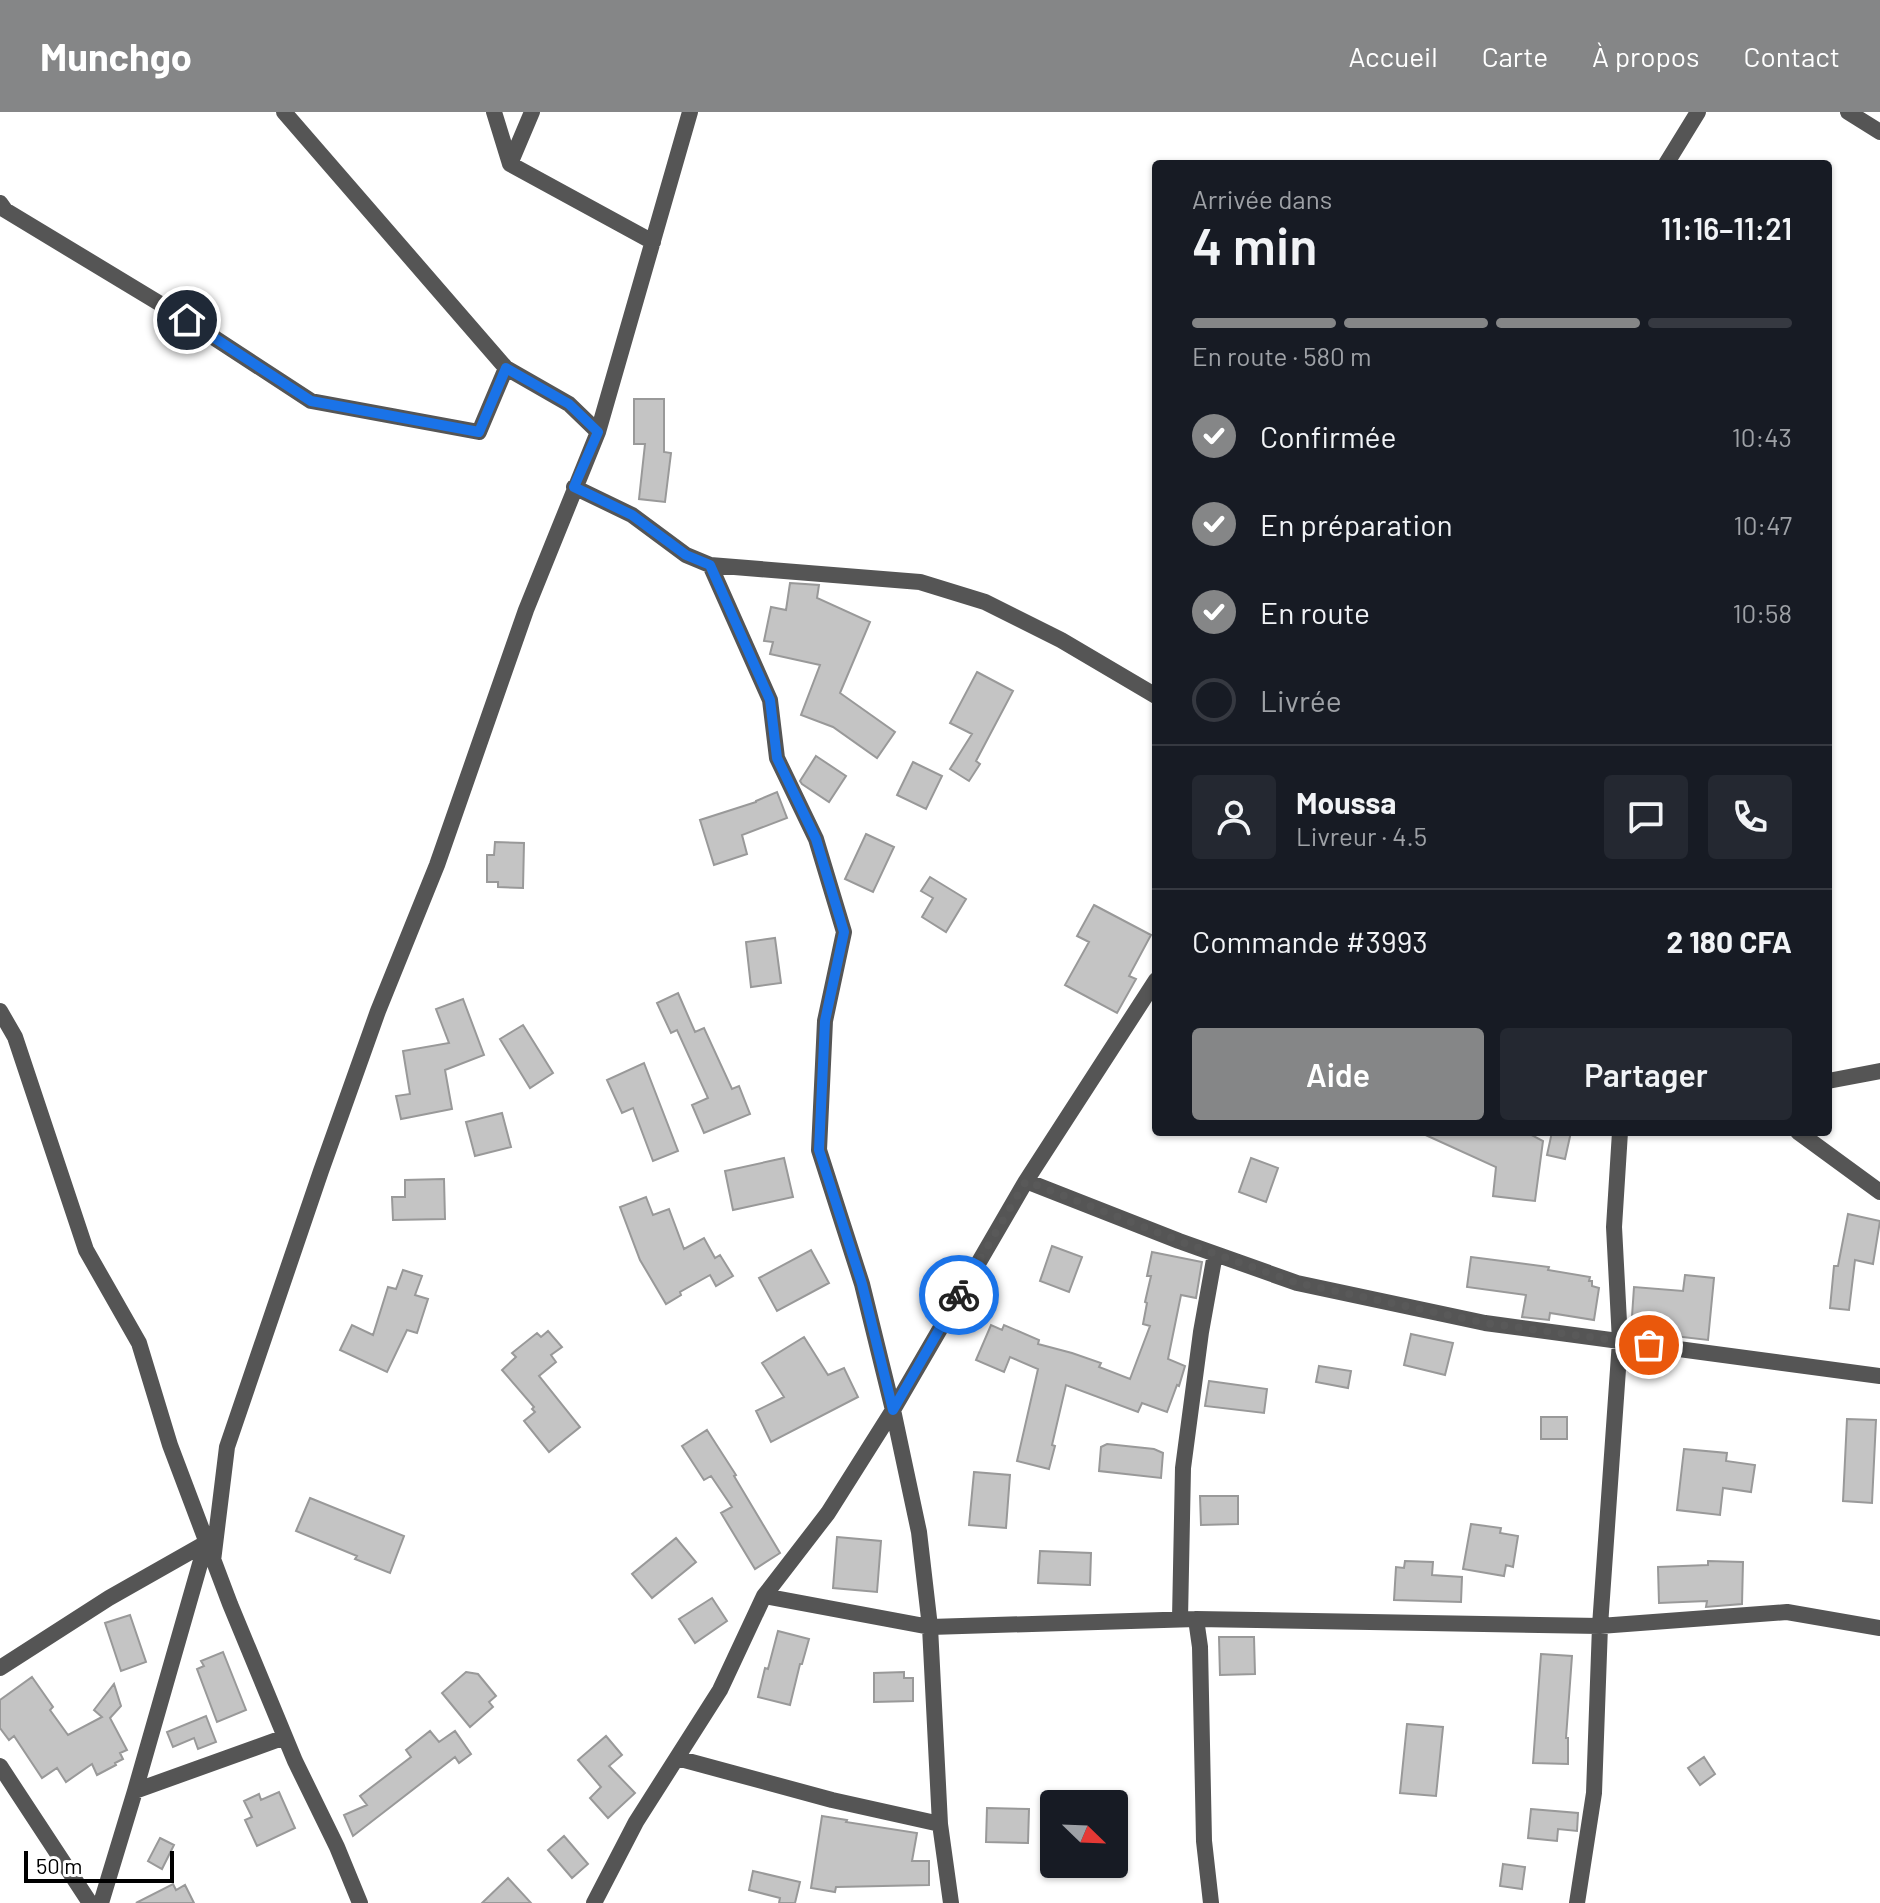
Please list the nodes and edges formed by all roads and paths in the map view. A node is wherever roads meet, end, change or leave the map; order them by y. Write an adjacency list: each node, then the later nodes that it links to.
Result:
1 (284, 112): 12 (street)
2 (494, 112): 9 (street)
3 (532, 112): 9 (street)
4 (690, 112): 11 (street)
5 (1698, 112): 8 (street)
6 (1848, 112): 7 (street)
7 (1880, 132)
8 (1668, 160)
9 (510, 164): 11 (street)
10 (0, 203): 12 (street)
11 (653, 242): 13 (street)
12 (506, 368): 13 (street)
13 (598, 432): 14 (street)
14 (574, 487): 15 (street); 30 (street)
15 (710, 565): 16 (street); 28 (street)
16 (1152, 694)
17 (1152, 986): 23 (street)
18 (0, 1011): 29 (street)
19 (1880, 1071): 20 (street)
20 (1832, 1080)
21 (1620, 1136): 26 (street)
22 (1803, 1136): 24 (street)
23 (1026, 1181): 25 (street); 28 (street)
24 (1880, 1192)
25 (1215, 1254): 26 (street); 32 (street)
26 (1620, 1341): 27 (street); 33 (street)
27 (1880, 1376)
28 (893, 1410): 31 (street); 34 (street)
29 (206, 1543): 30 (street); 36 (street); 40 (street)
30 (213, 1561): 37 (street)
31 (764, 1596): 34 (street); 38 (street)
32 (1188, 1619): 33 (street); 34 (street); 47 (street)
33 (1600, 1626): 35 (street); 48 (street)
34 (930, 1627): 41 (street)
35 (1880, 1628)
36 (0, 1668)
37 (285, 1737): 40 (street); 42 (street)
38 (677, 1758): 41 (street); 45 (street)
39 (0, 1766): 43 (street)
40 (135, 1791): 44 (street)
41 (940, 1824): 46 (street)
42 (354, 1901)
43 (90, 1903)
44 (101, 1903)
45 (594, 1903)
46 (951, 1903)
47 (1211, 1903)
48 (1577, 1903)

